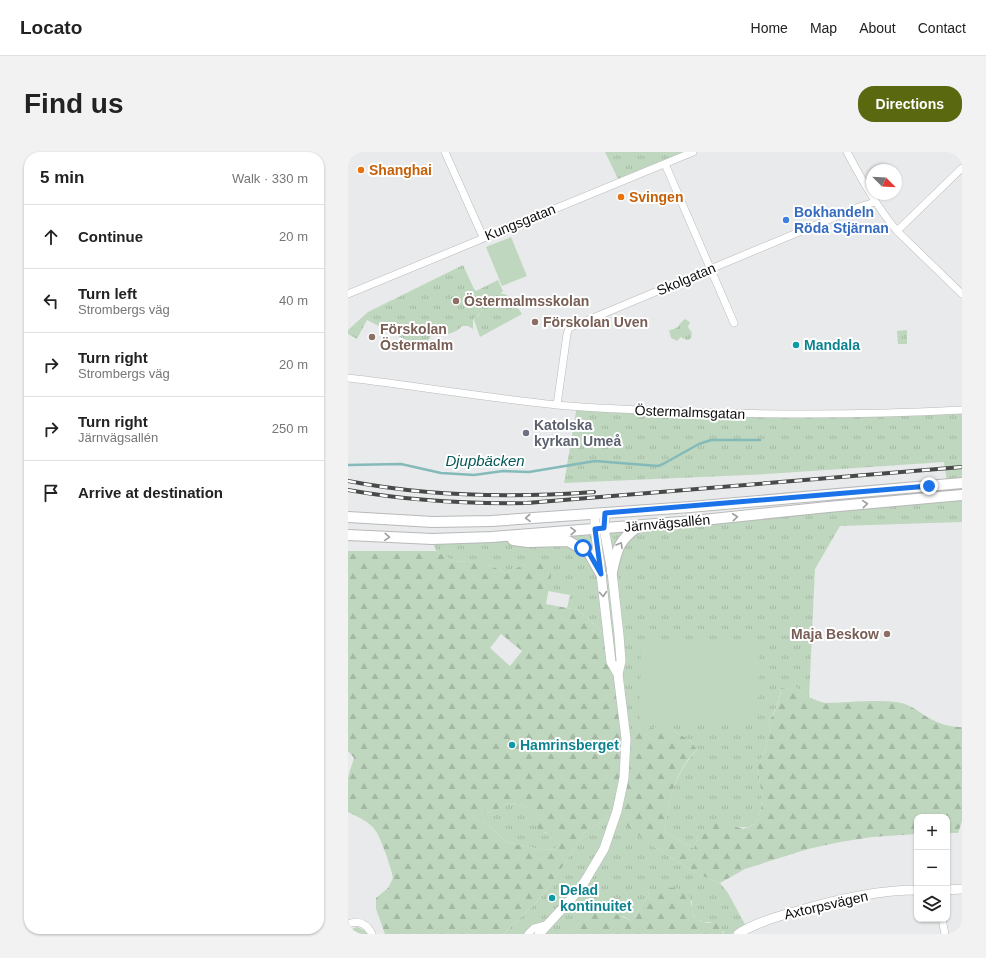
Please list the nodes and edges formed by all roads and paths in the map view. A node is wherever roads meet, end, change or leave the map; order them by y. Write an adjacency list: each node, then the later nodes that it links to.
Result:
1 (445, 152): 8 (street)
2 (693, 152): 4 (street, Kungsgatan)
3 (848, 152): 6 (street)
4 (665, 164): 8 (street, Kungsgatan); 9 (street)
5 (962, 168): 7 (street)
6 (875, 202): 7 (street); 9 (street, Skolgatan)
7 (897, 231): 11 (street)
8 (482, 237): 10 (street, Kungsgatan)
9 (710, 269): 12 (street); 14 (street, Skolgatan)
10 (348, 294)
11 (962, 294)
12 (734, 323)
13 (348, 378): 14 (street, Östermalmsgatan)
14 (557, 405): 15 (street, Östermalmsgatan)
15 (962, 410)
16 (962, 483): 18 (main road, Järnvägsallén)
17 (962, 495): 20 (main road, Järnvägsallén, one-way to 17)
18 (600, 513): 19 (main road, Järnvägsallén, one-way to 19); 21 (street)
19 (348, 517)
20 (641, 525): 21 (main road, Järnvägsallén); 24 (main road, one-way to 20)
21 (599, 529): 23 (main road, Järnvägsallén, one-way to 21); 24 (street); 25 (street)
22 (348, 535): 23 (main road, Järnvägsallén, one-way to 23)
23 (492, 537): 25 (main road)
24 (612, 572): 26 (street)
25 (601, 574): 26 (street, one-way to 26)
26 (618, 674): 32 (street)
27 (962, 889): 29 (street)
28 (914, 890): 37 (street, Axtorpsvägen)
29 (950, 890)
30 (943, 922): 38 (street)
31 (348, 924): 33 (street)
32 (548, 924): 35 (street); 36 (street)
33 (370, 931): 34 (street)
34 (380, 934)
35 (528, 934)
36 (540, 934)
37 (738, 934)
38 (945, 934)

